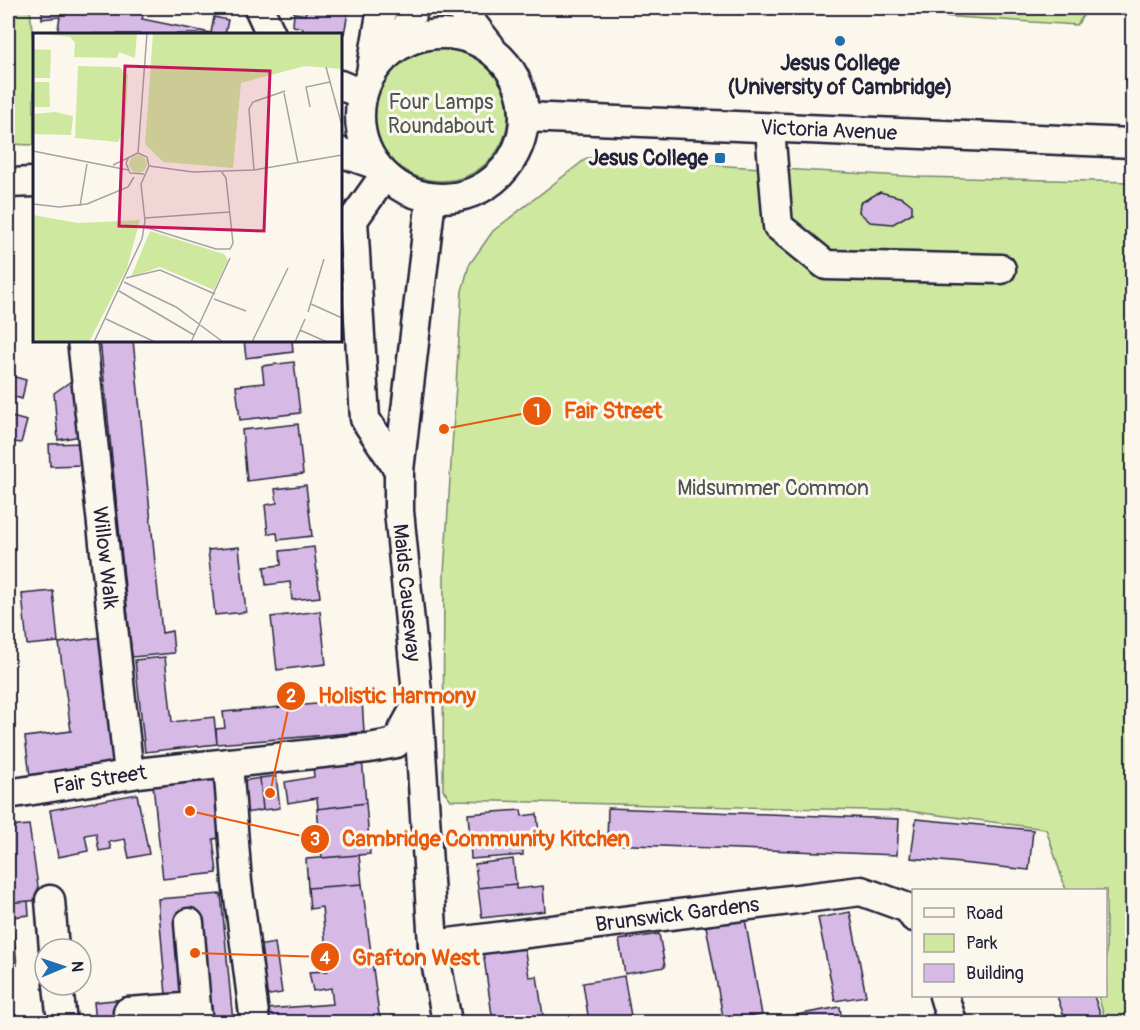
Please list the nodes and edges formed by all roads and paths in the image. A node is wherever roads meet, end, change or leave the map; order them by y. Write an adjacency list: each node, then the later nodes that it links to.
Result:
1 (259, 8): 5 (street)
2 (382, 8): 8 (street)
3 (414, 8): 6 (street)
4 (460, 8): 7 (street)
5 (271, 33)
6 (399, 45): 7 (street); 8 (street)
7 (494, 51): 9 (street)
8 (354, 85): 13 (street)
9 (525, 117): 10 (street, Victoria Avenue); 16 (street)
10 (770, 129): 11 (street, Victoria Avenue); 17 (street)
11 (1132, 142)
12 (342, 153): 13 (street)
13 (379, 170): 16 (street); 19 (street)
14 (33, 182): 15 (street)
15 (8, 183)
16 (431, 199): 19 (street, Maids Causeway)
17 (1001, 269)
18 (82, 342): 22 (street, Willow Walk)
19 (399, 470): 20 (street, Maids Causeway)
20 (418, 703): 21 (street, Fair Street); 28 (street, Maids Causeway)
21 (228, 763): 22 (street, Fair Street); 34 (street)
22 (129, 774): 23 (street, Fair Street)
23 (8, 794)
24 (50, 900): 27 (street)
25 (912, 914): 28 (street, Brunswick Gardens)
26 (189, 923): 31 (street)
27 (53, 937)
28 (433, 945): 35 (street, Maids Causeway)
29 (59, 997): 32 (street)
30 (944, 997): 36 (street)
31 (197, 1015): 33 (street)
32 (62, 1023)
33 (129, 1023)
34 (255, 1023)
35 (447, 1023)
36 (952, 1023)

